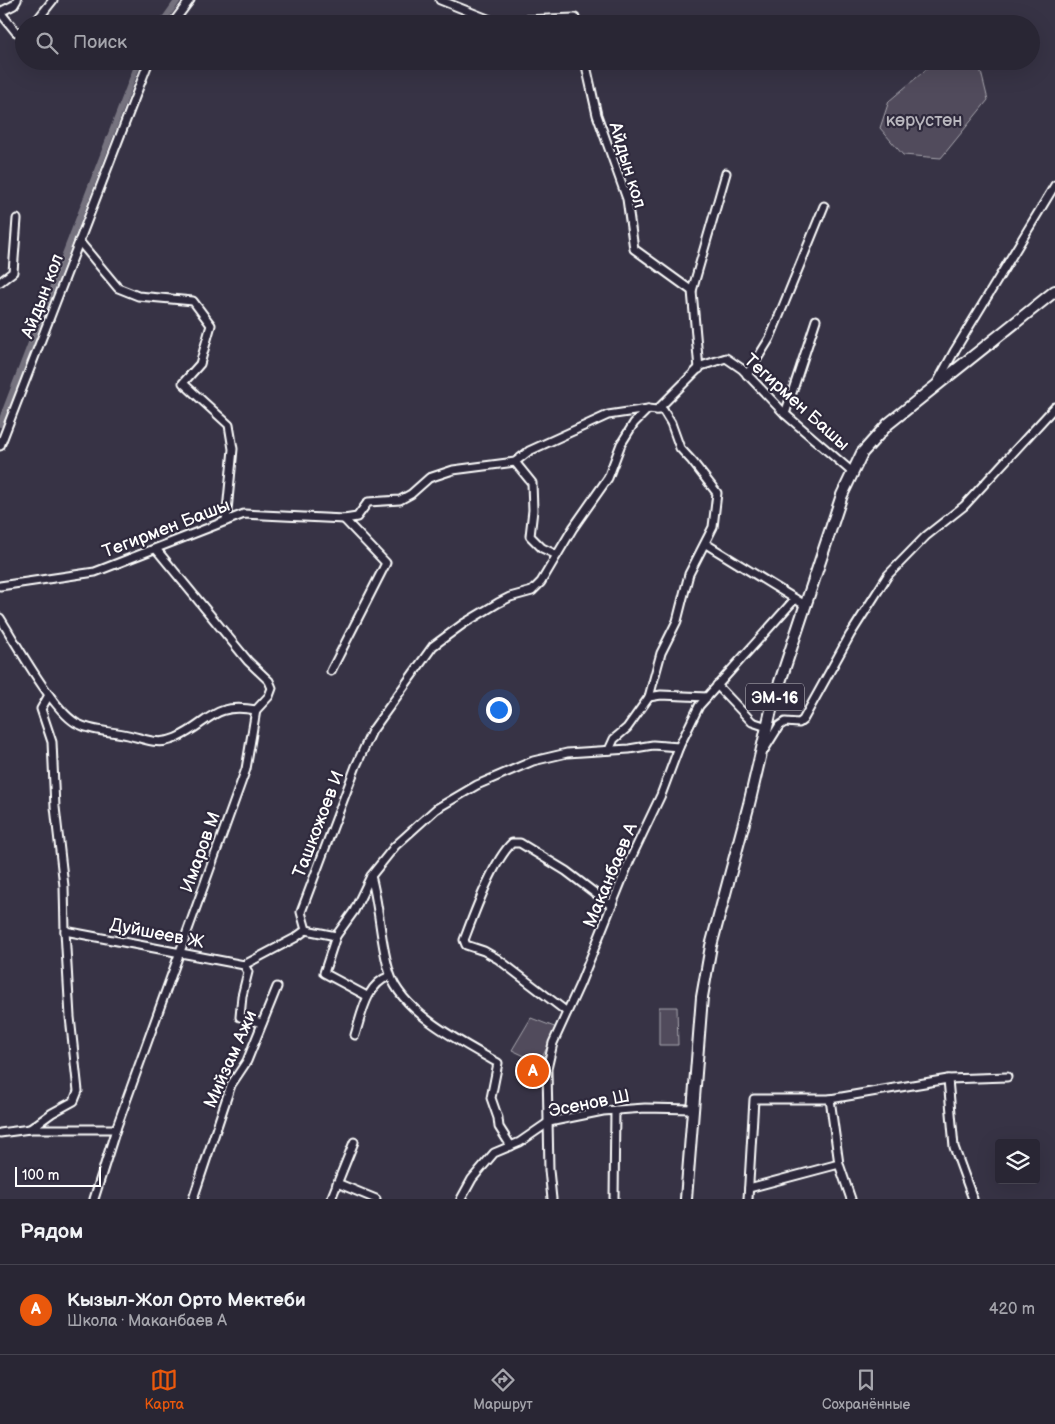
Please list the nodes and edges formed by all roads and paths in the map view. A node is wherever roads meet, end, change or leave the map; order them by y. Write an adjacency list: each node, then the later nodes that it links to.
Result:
1 (17, 0): 5 (street)
2 (53, 0): 6 (street)
3 (190, 0): 7 (street)
4 (440, 0): 8 (street)
5 (0, 12): 9 (street)
6 (41, 15)
7 (179, 15)
8 (478, 15)
9 (15, 31)
10 (146, 70): 16 (street, Айдын кол)
11 (587, 70): 19 (street, Айдын кол)
12 (726, 173): 19 (street)
13 (1055, 185): 23 (street)
14 (824, 206): 22 (street)
15 (18, 219): 17 (street)
16 (79, 241): 28 (street, Айдын кол); 32 (street, Айдын кол)
17 (0, 282)
18 (1055, 290): 23 (highway, ЭМ-16)
19 (692, 291): 21 (street)
20 (816, 320): 27 (street)
21 (699, 369): 22 (street, Тегирмен Башы); 26 (street, Тегирмен Башы)
22 (747, 375): 27 (street, Тегирмен Башы)
23 (936, 385): 30 (highway, ЭМ-16)
24 (1055, 407): 49 (street)
25 (648, 409): 26 (street); 29 (street); 35 (street, Ташкожоев И)
26 (657, 410): 33 (street)
27 (785, 414): 30 (street, Тегирмен Башы)
28 (0, 446)
29 (515, 462): 31 (street); 35 (street)
30 (852, 472): 38 (highway, ЭМ-16)
31 (344, 519): 32 (street, Тегирмен Башы); 40 (street)
32 (226, 521): 34 (street, Тегирмен Башы)
33 (706, 544): 37 (street); 43 (street)
34 (156, 548): 36 (street, Тегирмен Башы); 45 (street, Имаров М)
35 (556, 555): 52 (street, Ташкожоев И)
36 (0, 586)
37 (796, 600): 38 (street); 41 (street, Маканбаев А)
38 (805, 605): 46 (highway, ЭМ-16)
39 (0, 618): 42 (street)
40 (331, 671)
41 (717, 685): 44 (street, Маканбаев А); 46 (street)
42 (49, 695): 45 (street); 53 (street)
43 (649, 697): 44 (street); 48 (street)
44 (707, 697): 47 (street, Маканбаев А)
45 (256, 710): 55 (street, Имаров М)
46 (767, 727): 49 (highway, ЭМ-16)
47 (679, 747): 48 (street); 51 (street, Маканбаев А)
48 (609, 750): 50 (street)
49 (760, 757): 66 (highway, ЭМ-16)
50 (372, 876): 54 (street); 57 (street)
51 (612, 906): 60 (street, Маканбаев А); 60 (street)
52 (306, 930): 54 (street); 56 (street)
53 (65, 931): 55 (street, Дуйшеев Ж); 69 (street)
54 (336, 936): 59 (street)
55 (180, 953): 56 (street, Дуйшеев Ж); 70 (street, Имаров М)
56 (244, 965): 61 (street)
57 (390, 976): 59 (street); 73 (street)
58 (277, 988): 61 (street, Мийзам Ажи)
59 (367, 996): 62 (street)
60 (567, 1012): 68 (street, Маканбаев А)
61 (262, 1024): 78 (street, Мийзам Ажи)
62 (355, 1035)
63 (1007, 1077): 64 (street)
64 (948, 1078): 65 (street); 87 (street)
65 (830, 1098): 74 (street); 76 (street)
66 (693, 1109): 67 (street, Эсенов Ш); 84 (highway, ЭМ-16)
67 (615, 1110): 68 (street, Эсенов Ш); 83 (street)
68 (549, 1122): 73 (street, Эсенов Ш); 82 (street, Маканбаев А)
69 (30, 1129): 70 (street); 71 (street)
70 (116, 1129): 77 (street, Имаров М)
71 (0, 1133)
72 (354, 1142): 75 (street)
73 (511, 1146): 81 (street, Эсенов Ш)
74 (839, 1164): 76 (street); 86 (street)
75 (337, 1183): 79 (street); 80 (street)
76 (749, 1188): 85 (street)
77 (94, 1199)
78 (193, 1199)
79 (331, 1199)
80 (376, 1199)
81 (461, 1199)
82 (552, 1199)
83 (614, 1199)
84 (686, 1199)
85 (748, 1199)
86 (851, 1199)
87 (973, 1199)

